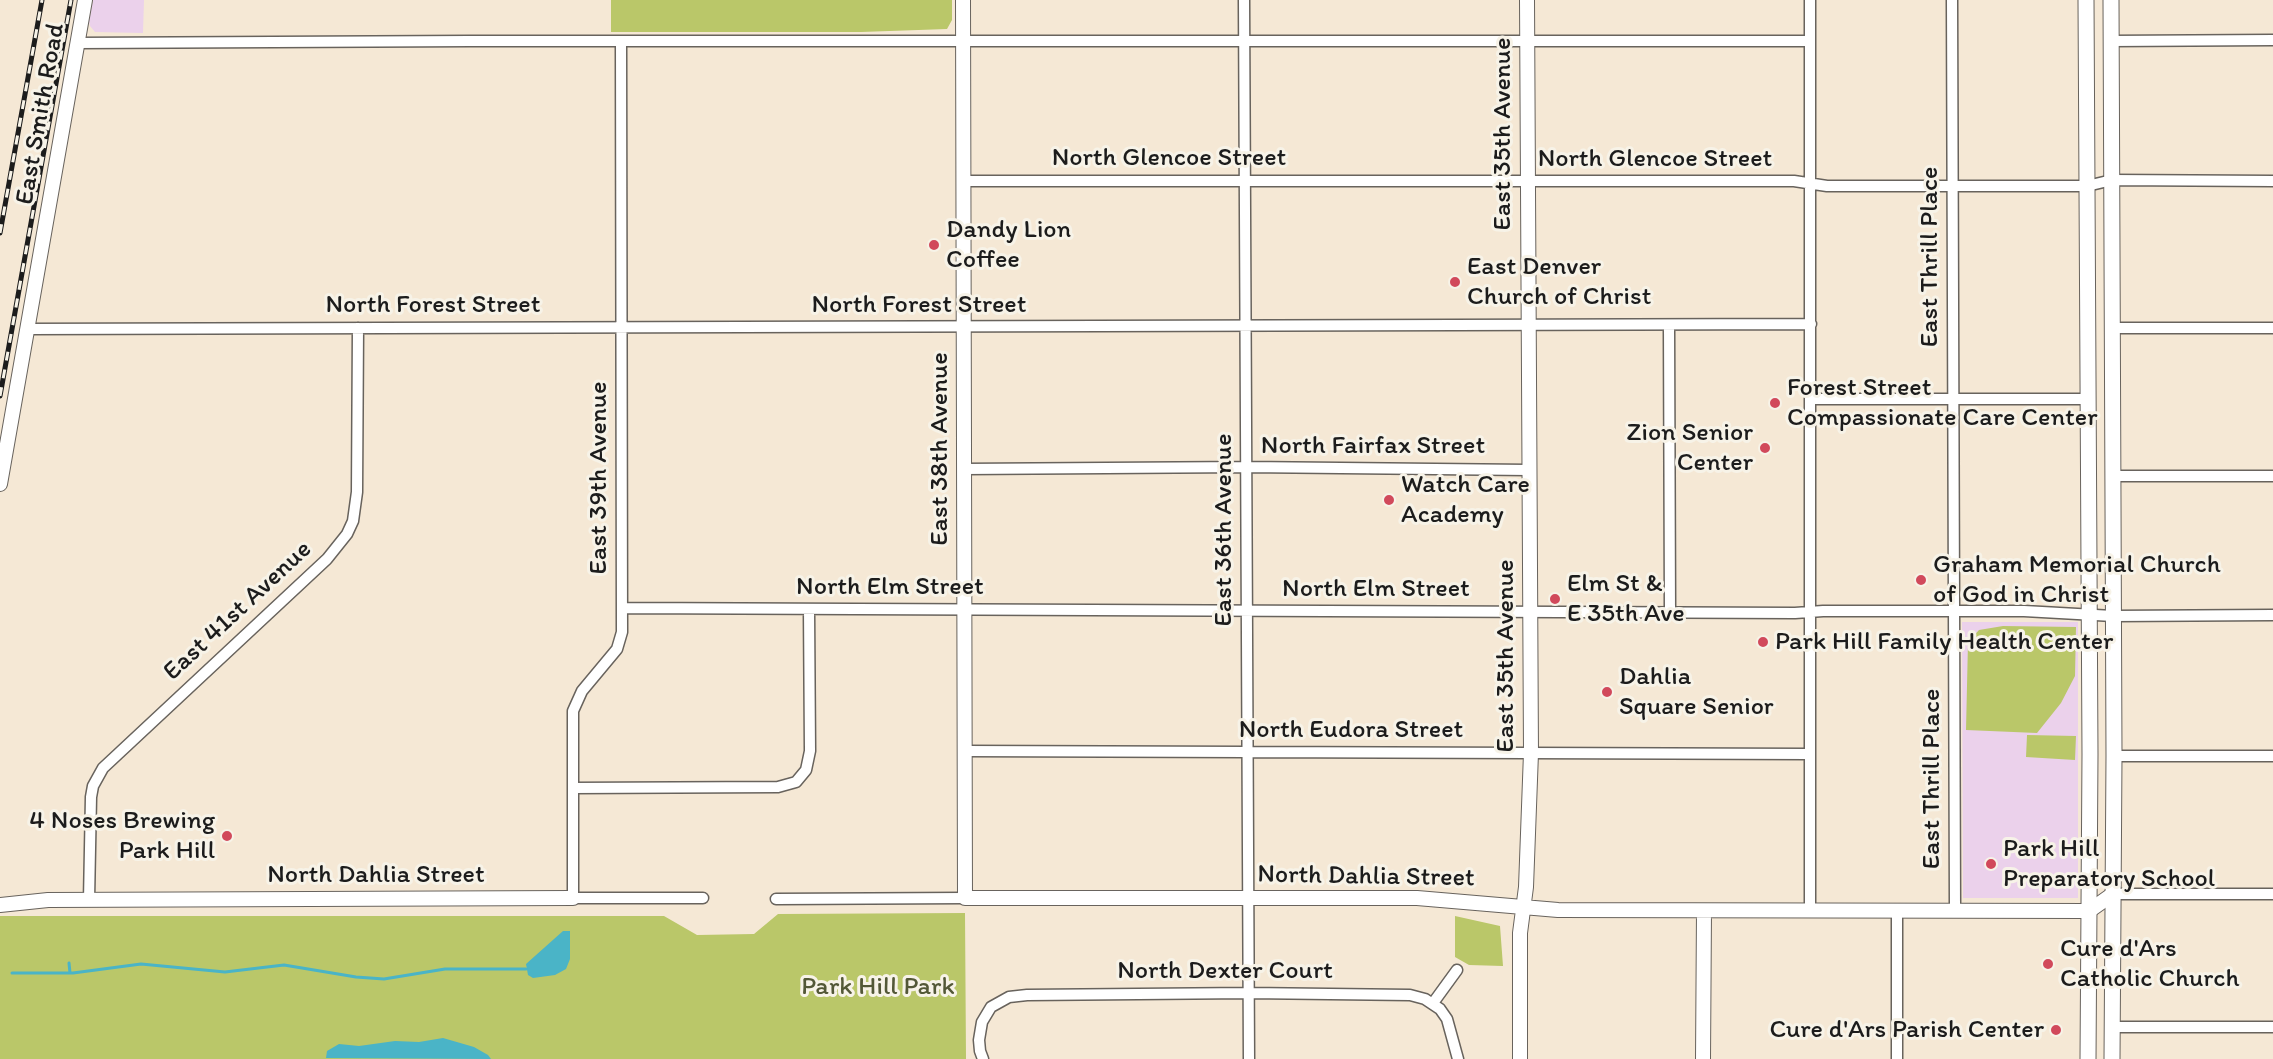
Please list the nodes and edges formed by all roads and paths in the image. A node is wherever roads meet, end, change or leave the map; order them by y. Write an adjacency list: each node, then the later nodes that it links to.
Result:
1 (85, 0): 16 (street, East Smith Road)
2 (963, 0): 11 (street, East 38th Avenue)
3 (1244, 0): 12 (street, East 36th Avenue)
4 (1527, 0): 13 (street, East 35th Avenue)
5 (1810, 0): 14 (street)
6 (1952, 0): 23 (street, East Thrill Place)
7 (2085, 0): 24 (main road)
8 (2111, 0): 15 (main road)
9 (2273, 40): 15 (street)
10 (621, 41): 11 (street); 16 (street); 28 (street, East 39th Avenue)
11 (963, 41): 12 (street); 18 (street, East 38th Avenue)
12 (1244, 41): 13 (street); 19 (street, East 36th Avenue)
13 (1527, 41): 14 (street); 20 (street, East 35th Avenue)
14 (1810, 41): 22 (street)
15 (2110, 41): 17 (main road)
16 (77, 43): 34 (street, East Smith Road)
17 (2112, 180): 21 (street, North Glencoe Street); 24 (street, North Glencoe Street); 30 (main road)
18 (963, 181): 19 (street, North Glencoe Street); 32 (street, East 38th Avenue)
19 (1245, 181): 20 (street, North Glencoe Street); 29 (street, East 36th Avenue)
20 (1527, 181): 22 (street, North Glencoe Street); 27 (street, East 35th Avenue)
21 (2273, 181)
22 (1810, 184): 23 (street, North Glencoe Street); 25 (street)
23 (1953, 186): 24 (street, North Glencoe Street); 37 (street, East Thrill Place)
24 (2087, 186): 36 (main road)
25 (1811, 324): 26 (street, North Forest Street); 35 (street)
26 (1669, 325): 27 (street, North Forest Street); 51 (street)
27 (1528, 326): 29 (street, North Forest Street); 40 (street, East 35th Avenue)
28 (621, 327): 31 (street, North Forest Street); 32 (street, North Forest Street); 44 (street, East 39th Avenue)
29 (1246, 327): 32 (street, North Forest Street); 38 (street, East 36th Avenue)
30 (2112, 327): 33 (street); 41 (main road)
31 (358, 328): 34 (street, North Forest Street); 71 (street, East 41st Avenue)
32 (964, 328): 39 (street, East 38th Avenue)
33 (2273, 328)
34 (28, 329): 43 (street, East Smith Road)
35 (1811, 399): 37 (street); 50 (street)
36 (2087, 399): 37 (street); 52 (main road)
37 (1954, 400): 48 (street, East Thrill Place)
38 (1247, 467): 39 (street, North Fairfax Street); 40 (street, North Fairfax Street); 47 (street, East 36th Avenue)
39 (964, 469): 46 (street, East 38th Avenue)
40 (1529, 470): 49 (street, East 35th Avenue)
41 (2113, 476): 42 (street); 54 (main road)
42 (2273, 476)
43 (0, 484)
44 (622, 608): 45 (street, North Elm Street); 61 (street, East 39th Avenue)
45 (809, 609): 46 (street, North Elm Street); 61 (street)
46 (965, 609): 47 (street, North Elm Street); 55 (street, East 38th Avenue)
47 (1247, 611): 49 (street, North Elm Street); 56 (street, East 36th Avenue)
48 (1954, 611): 50 (street, North Elm Street); 52 (street, North Elm Street); 75 (street, East Thrill Place)
49 (1530, 612): 51 (street, North Elm Street); 57 (street, East 35th Avenue)
50 (1810, 612): 51 (street, North Elm Street); 58 (street)
51 (1670, 613)
52 (2089, 613): 54 (street, North Elm Street); 78 (main road)
53 (2273, 615): 54 (street, North Elm Street)
54 (2114, 616): 59 (main road)
55 (965, 751): 56 (street, North Eudora Street); 67 (street, East 38th Avenue)
56 (1248, 752): 57 (street, North Eudora Street); 68 (street, East 36th Avenue)
57 (1531, 753): 58 (street, North Eudora Street); 73 (street, East 35th Avenue)
58 (1809, 754): 74 (street)
59 (2114, 756): 60 (street); 62 (main road)
60 (2273, 756)
61 (573, 788): 65 (street, East 39th Avenue)
62 (2113, 894): 63 (street); 78 (street); 82 (main road)
63 (2273, 894)
64 (0, 896): 70 (street, North Dahlia Street)
65 (573, 898): 66 (street, North Dahlia Street); 71 (street, North Dahlia Street)
66 (703, 898)
67 (965, 898): 68 (street, North Dahlia Street); 69 (street, North Dahlia Street)
68 (1248, 898): 73 (street, North Dahlia Street); 80 (street, East 36th Avenue)
69 (776, 899)
70 (48, 900): 71 (street, North Dahlia Street); 72 (street, North Dahlia Street)
71 (89, 900)
72 (0, 905)
73 (1523, 907): 76 (street, North Dahlia Street); 87 (street, East 35th Avenue)
74 (1810, 910): 76 (street, North Dahlia Street); 77 (street, North Dahlia Street)
75 (1960, 910): 77 (street, North Dahlia Street); 78 (street, North Dahlia Street)
76 (1704, 911): 88 (street)
77 (1897, 911): 89 (street)
78 (2089, 911): 90 (main road)
79 (1457, 970): 81 (street)
80 (1249, 993): 81 (street, North Dexter Court); 84 (street, North Dexter Court); 85 (street, East 36th Avenue)
81 (1433, 1003): 86 (street)
82 (2117, 1027): 83 (street); 91 (main road)
83 (2273, 1027)
84 (983, 1059)
85 (1249, 1059)
86 (1458, 1059)
87 (1520, 1059)
88 (1703, 1059)
89 (1897, 1059)
90 (2088, 1059)
91 (2112, 1059)

